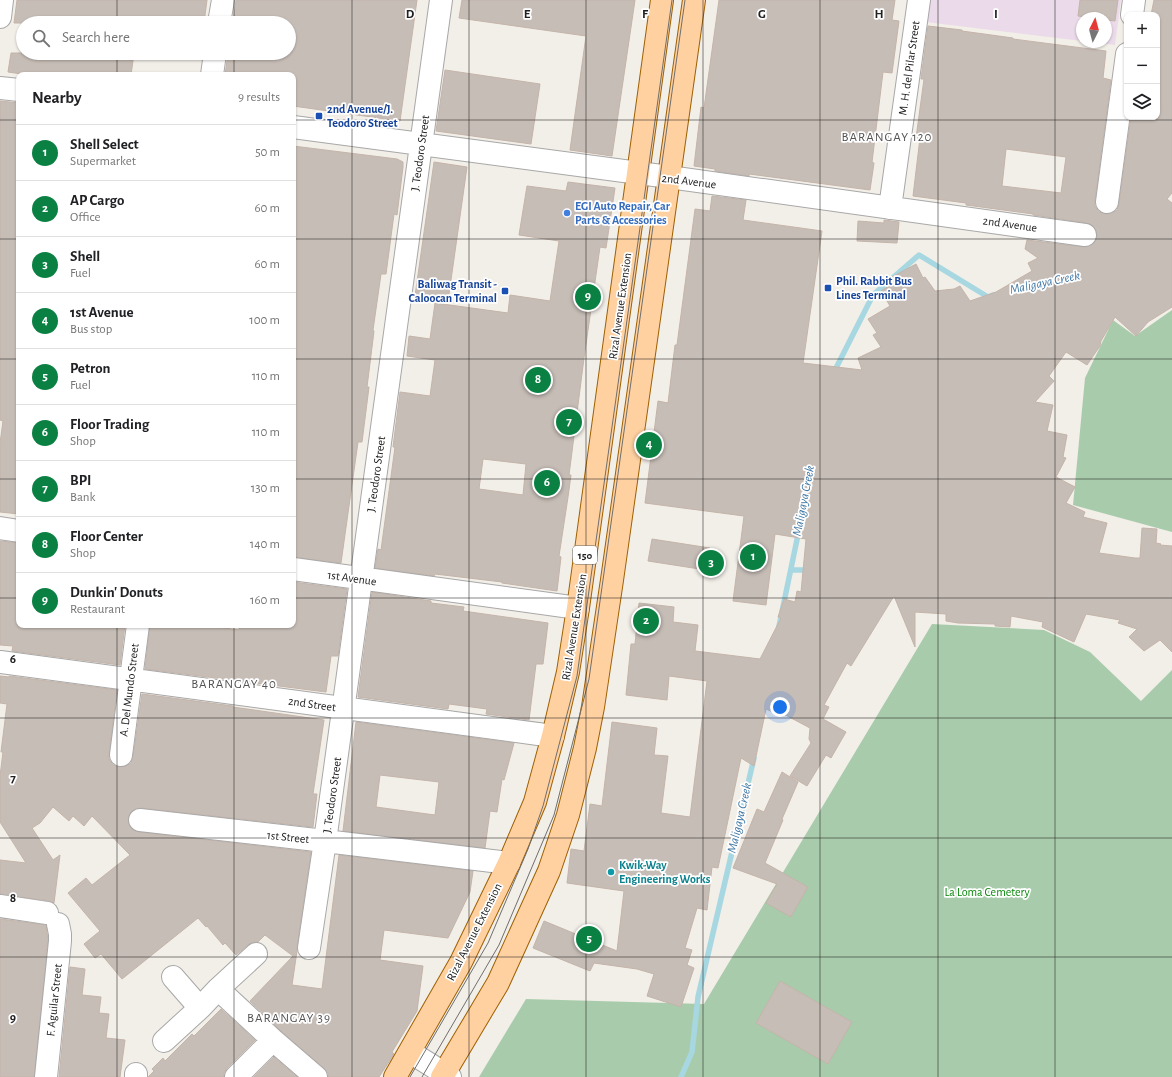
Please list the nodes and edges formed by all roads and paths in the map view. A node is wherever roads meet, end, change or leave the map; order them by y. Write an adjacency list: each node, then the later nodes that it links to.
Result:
1 (2, 0): 10 (street)
2 (223, 0): 9 (street)
3 (441, 0): 17 (street, J. Teodoro Street)
4 (662, 0): 18 (main road, Rizal Avenue Extension / 150)
5 (694, 0): 19 (main road, 150)
6 (919, 0): 21 (street, M. H. del Pilar Street)
7 (1134, 0): 8 (street)
8 (1132, 12)
9 (220, 16)
10 (0, 17)
11 (214, 60): 12 (street)
12 (212, 72)
13 (1124, 76): 20 (street)
14 (0, 88): 15 (street)
15 (16, 90)
16 (296, 127): 17 (street, 2nd Avenue)
17 (421, 145): 18 (street, 2nd Avenue); 26 (street, J. Teodoro Street)
18 (639, 174): 19 (street, 2nd Avenue); 27 (main road, Rizal Avenue Extension / 150)
19 (669, 178): 21 (street, 2nd Avenue); 28 (main road, 150)
20 (1107, 202)
21 (890, 208): 22 (street, 2nd Avenue)
22 (1085, 235)
23 (0, 528): 24 (street)
24 (16, 531)
25 (296, 569): 26 (street, 1st Avenue)
26 (361, 579): 29 (street, 1st Avenue); 33 (street, J. Teodoro Street)
27 (582, 580): 28 (main road); 29 (main road, Rizal Avenue Extension / 150)
28 (612, 585): 48 (main road, 150)
29 (578, 608): 34 (main road, Rizal Avenue Extension / 150)
30 (138, 628): 32 (street, A. Del Mundo Street)
31 (0, 662): 32 (street, 2nd Street)
32 (130, 680): 33 (street, 2nd Street); 35 (street, A. Del Mundo Street)
33 (343, 709): 34 (street, 2nd Street); 37 (street, J. Teodoro Street)
34 (553, 736): 38 (main road, Rizal Avenue Extension / 150)
35 (121, 755)
36 (140, 820): 37 (street, 1st Street)
37 (325, 841): 38 (street, 1st Street); 40 (street, J. Teodoro Street)
38 (509, 863): 47 (main road, Rizal Avenue Extension / 150)
39 (0, 906): 49 (street, F. Aguilar Street)
40 (309, 948)
41 (256, 954): 43 (street)
42 (173, 977): 44 (street)
43 (218, 989): 44 (street); 45 (street)
44 (200, 1008): 46 (street)
45 (273, 1040): 50 (street); 51 (street)
46 (164, 1041)
47 (410, 1052): 48 (street); 52 (main road, Rizal Avenue Extension / 150)
48 (445, 1076)
49 (46, 1077)
50 (236, 1077)
51 (316, 1077)
52 (395, 1077)

